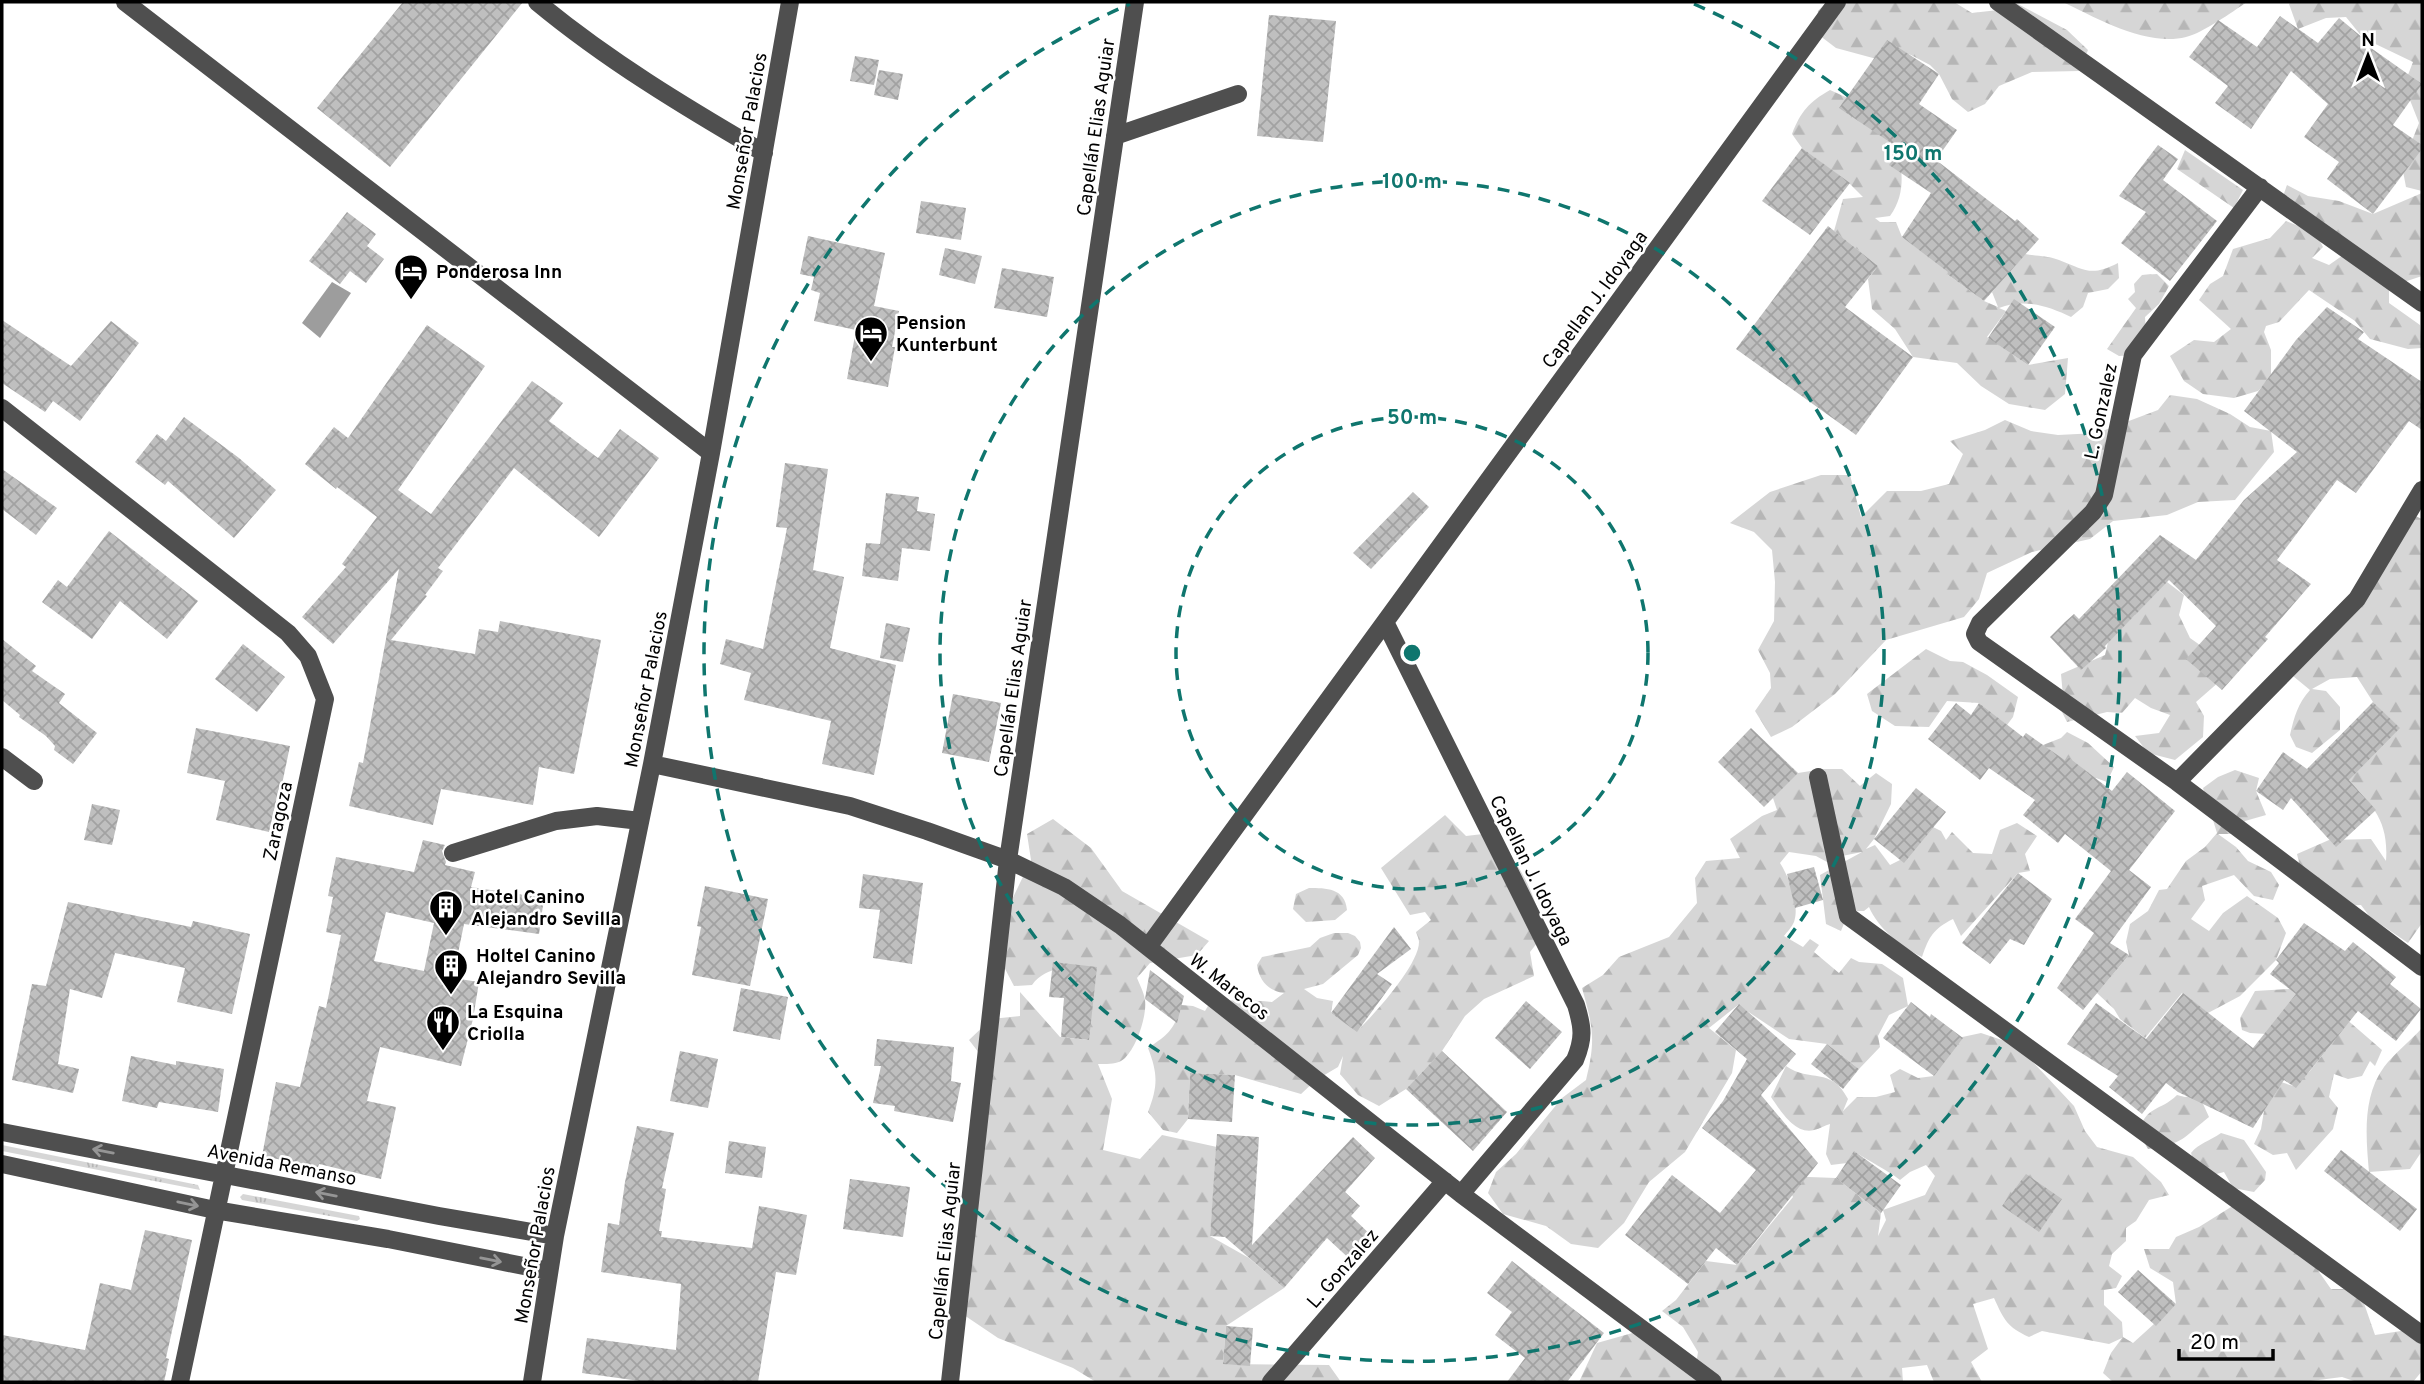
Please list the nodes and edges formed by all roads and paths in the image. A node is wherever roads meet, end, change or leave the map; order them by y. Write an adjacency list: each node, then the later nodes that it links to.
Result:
1 (125, 2): 13 (street)
2 (537, 2): 9 (street)
3 (790, 2): 9 (street, Monseñor Palacios)
4 (1135, 2): 8 (street, Capellán Elias Aguiar)
5 (1837, 2): 15 (street, Capellan J. Idoyaga)
6 (1998, 2): 10 (street)
7 (1238, 94): 8 (street)
8 (1115, 136): 23 (street, Capellán Elias Aguiar)
9 (764, 153): 13 (street, Monseñor Palacios)
10 (2260, 187): 11 (street); 20 (street, L. Gonzalez)
11 (2422, 303)
12 (2, 408): 28 (street, Zaragoza)
13 (711, 453): 17 (street, Monseñor Palacios)
14 (2422, 490): 20 (street)
15 (1385, 622): 24 (street, Capellan J. Idoyaga); 30 (street, Capellan J. Idoyaga)
16 (2, 757): 19 (street)
17 (652, 764): 21 (street, Monseñor Palacios); 23 (street, W. Marecos)
18 (1818, 777): 34 (street)
19 (34, 780)
20 (2177, 782): 25 (street)
21 (640, 821): 22 (street); 32 (street, Monseñor Palacios)
22 (453, 853)
23 (1008, 860): 24 (street, W. Marecos); 37 (street, Capellán Elias Aguiar)
24 (1148, 947): 29 (street, W. Marecos)
25 (2422, 967)
26 (2, 1132): 28 (street, Avenida Remanso, one-way to 26)
27 (2, 1164): 31 (street, one-way to 31)
28 (223, 1174): 31 (street, Zaragoza); 32 (street, Avenida Remanso, one-way to 28)
29 (1445, 1181): 30 (street, W. Marecos); 38 (street, L. Gonzalez)
30 (1461, 1194): 39 (street, W. Marecos)
31 (215, 1210): 33 (street, one-way to 33); 35 (street, Zaragoza)
32 (555, 1236): 33 (street, Monseñor Palacios)
33 (550, 1271): 36 (street, Monseñor Palacios)
34 (2422, 1335)
35 (180, 1382)
36 (532, 1382)
37 (950, 1382)
38 (1271, 1382)
39 (1713, 1382)

